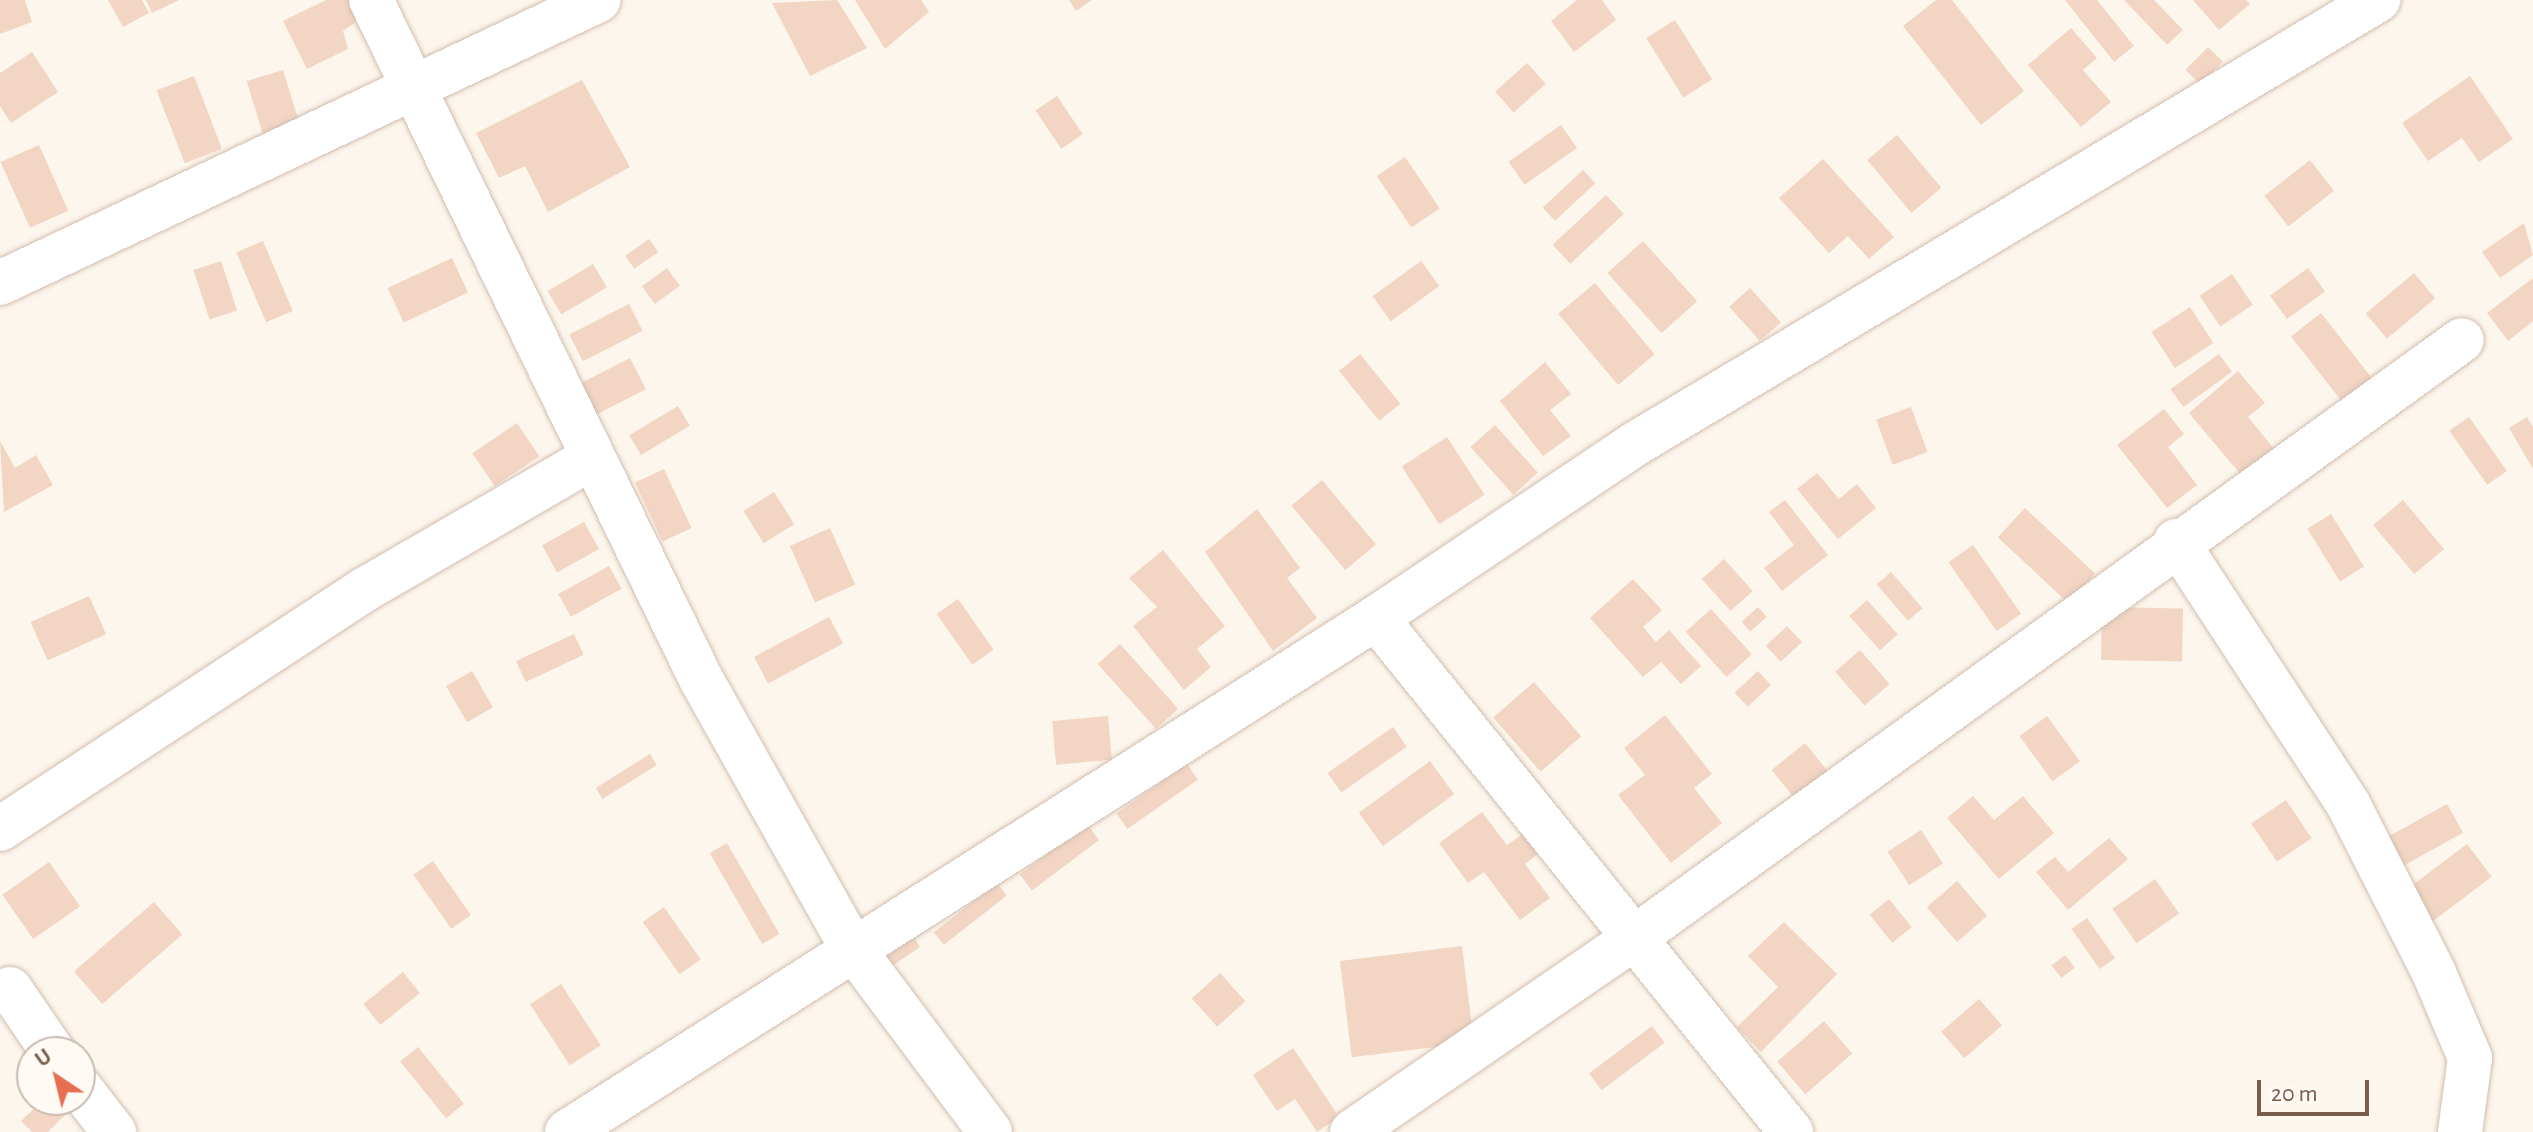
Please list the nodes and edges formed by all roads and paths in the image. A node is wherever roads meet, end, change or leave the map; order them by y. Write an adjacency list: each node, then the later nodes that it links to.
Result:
1 (371, 0): 4 (street)
2 (599, 0): 4 (street)
3 (2358, 4): 9 (street)
4 (409, 89): 5 (street); 7 (street)
5 (0, 283)
6 (2462, 340): 8 (street)
7 (592, 458): 10 (street); 12 (street)
8 (2176, 541): 11 (street); 21 (street)
9 (1376, 618): 11 (street); 12 (street)
10 (0, 829)
11 (1634, 938): 19 (street); 20 (street)
12 (851, 946): 16 (street); 18 (street)
13 (10, 989): 14 (street)
14 (42, 1036)
15 (96, 1109): 17 (street)
16 (577, 1129)
17 (114, 1132)
18 (990, 1132)
19 (1352, 1132)
20 (1791, 1132)
21 (2460, 1132)

